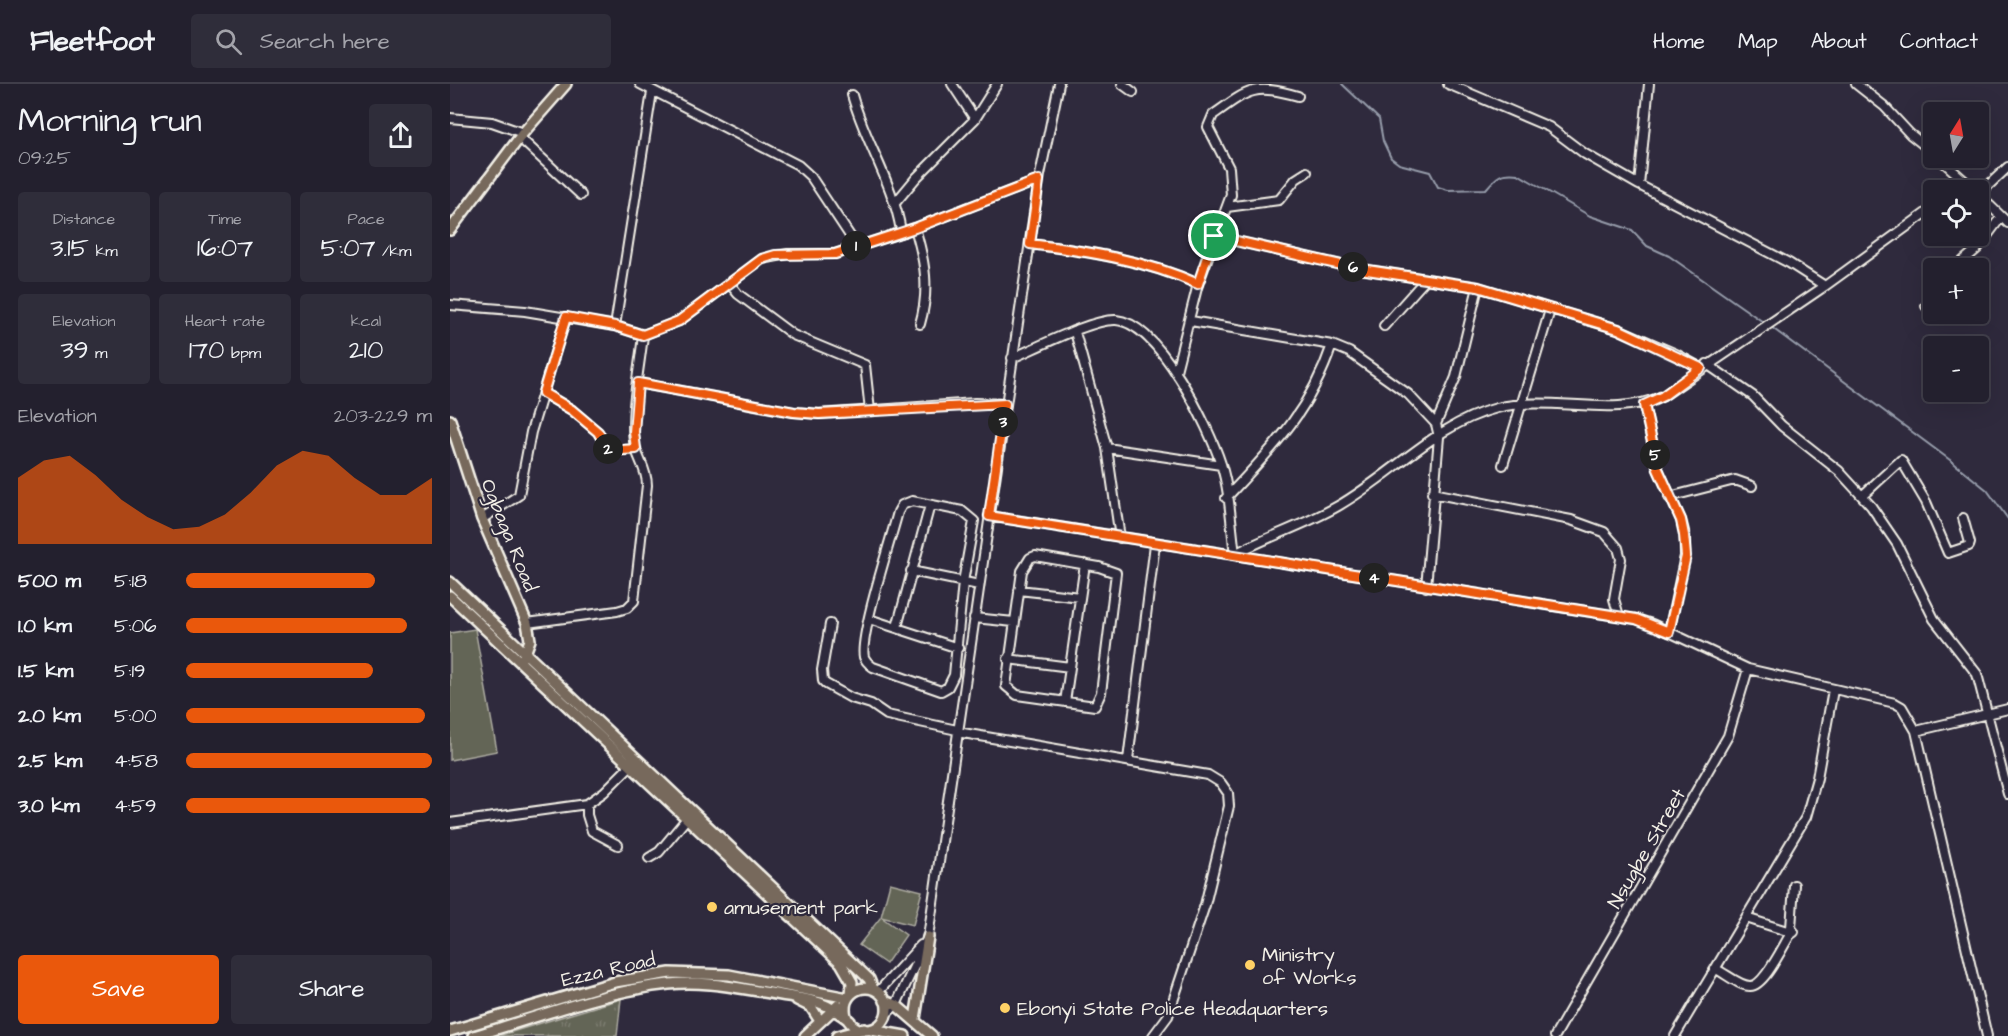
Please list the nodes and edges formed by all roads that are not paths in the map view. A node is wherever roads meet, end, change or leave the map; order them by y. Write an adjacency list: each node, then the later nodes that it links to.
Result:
1 (566, 84): 17 (main road)
2 (640, 84): 11 (street)
3 (952, 84): 16 (street)
4 (997, 84): 16 (street)
5 (1059, 84): 22 (street)
6 (1122, 84): 12 (street)
7 (1448, 84): 25 (street)
8 (1649, 84): 25 (street)
9 (1856, 84): 18 (street)
10 (1248, 86): 14 (street); 29 (street)
11 (652, 92): 38 (street); 50 (street)
12 (1133, 92)
13 (852, 95): 27 (street)
14 (1298, 96)
15 (450, 118): 17 (street)
16 (975, 119): 27 (street)
17 (522, 136): 26 (street); 34 (main road)
18 (1923, 144)
19 (2008, 167): 24 (street)
20 (1950, 168): 23 (street)
21 (1307, 172): 29 (street)
22 (1039, 180): 33 (street); 37 (street)
23 (1963, 180)
24 (1989, 184)
25 (1639, 185): 43 (street)
26 (581, 195)
27 (897, 202): 35 (street)
28 (1989, 205): 31 (street)
29 (1227, 207): 36 (street)
30 (1923, 215): 43 (street)
31 (2001, 217): 32 (street); 39 (street)
32 (2008, 223)
33 (915, 228): 35 (street); 49 (street)
34 (450, 230)
35 (902, 231): 38 (street)
36 (1214, 236): 40 (street); 42 (street)
37 (1030, 244): 42 (street); 55 (street)
38 (856, 245): 41 (street)
39 (1966, 258)
40 (1425, 280): 44 (street); 51 (street)
41 (729, 283): 53 (street); 63 (street)
42 (1198, 284): 48 (street)
43 (1825, 286): 56 (street)
44 (1478, 287): 46 (street); 65 (street)
45 (450, 304): 47 (street)
46 (1550, 310): 56 (street); 61 (street)
47 (566, 317): 50 (street); 59 (street)
48 (1191, 321): 54 (street); 57 (street)
49 (920, 324)
50 (615, 326): 53 (street)
51 (1384, 326)
52 (1075, 332): 55 (street); 57 (street); 68 (street)
53 (643, 335): 58 (street)
54 (1332, 345): 65 (street); 76 (street)
55 (1012, 358): 60 (street)
56 (1704, 366): 62 (street); 74 (street)
57 (1176, 371): 70 (street)
58 (638, 383): 63 (street); 69 (street)
59 (543, 393): 69 (street); 80 (street)
60 (1005, 404): 63 (street); 78 (street)
61 (1521, 404): 62 (street); 66 (street); 71 (street)
62 (1644, 405): 75 (street)
63 (870, 411)
64 (450, 420): 67 (main road, Ogbaga Road)
65 (1437, 424): 66 (street)
66 (1439, 437): 73 (street); 83 (street)
67 (453, 445): 80 (main road, Ogbaga Road)
68 (1107, 448): 70 (street); 81 (street)
69 (636, 449): 97 (street)
70 (1221, 465): 76 (street)
71 (1503, 465)
72 (1752, 486): 75 (street)
73 (1432, 493): 89 (street); 93 (street)
74 (1862, 496): 79 (street); 110 (street)
75 (1669, 497): 100 (street)
76 (1226, 498): 83 (street)
77 (930, 504): 85 (street); 87 (street); 95 (street)
78 (989, 516): 81 (street); 88 (street)
79 (1963, 518)
80 (482, 519): 97 (main road, Ogbaga Road)
81 (1120, 538): 82 (street)
82 (1155, 544): 83 (street); 113 (street)
83 (1235, 554): 89 (street)
84 (1086, 564): 90 (street); 92 (street); 108 (street)
85 (911, 571): 87 (street); 99 (street)
86 (450, 582): 102 (main road)
87 (963, 582): 88 (street); 101 (street)
88 (979, 585): 94 (street)
89 (1426, 587): 93 (street)
90 (1019, 590): 92 (street); 96 (street)
91 (450, 596): 104 (main road)
92 (1080, 597): 105 (street)
93 (1619, 616): 100 (street)
94 (974, 618): 96 (street); 111 (street)
95 (869, 619): 99 (street); 101 (street)
96 (1014, 622): 103 (street)
97 (527, 623): 102 (main road, Ogbaga Road)
98 (830, 624): 111 (street)
99 (897, 627): 101 (street)
100 (1669, 632): 106 (street)
101 (958, 648)
102 (526, 654): 104 (main road); 127 (main road)
103 (1008, 659): 105 (street); 108 (street)
104 (520, 663): 114 (main road)
105 (1070, 667): 108 (street)
106 (1748, 669): 107 (street); 146 (street, Nsugbe Street)
107 (1833, 690): 112 (street); 122 (street)
108 (1065, 702)
109 (2008, 709): 110 (street)
110 (1989, 714): 112 (street); 115 (street)
111 (957, 731): 113 (street); 124 (street)
112 (1916, 731): 148 (street)
113 (1128, 760): 145 (street)
114 (630, 766): 116 (street); 117 (main road)
115 (2008, 794)
116 (587, 804): 118 (street); 119 (street)
117 (688, 818): 120 (street); 130 (main road)
118 (450, 823)
119 (618, 845)
120 (649, 858)
121 (1794, 885): 123 (street)
122 (1746, 918): 123 (street); 125 (street)
123 (1789, 931): 125 (street)
124 (928, 937): 127 (street); 132 (street); 135 (main road)
125 (1716, 969): 147 (street)
126 (615, 982): 128 (main road); 130 (main road, Ezza Road); 139 (main road, Ezza Road)
127 (875, 990): 130 (main road); 131 (main road)
128 (618, 994): 129 (main road, Ezza Road); 140 (main road, Ezza Road)
129 (792, 997): 133 (main road, Ezza Road); 136 (main road)
130 (848, 998): 133 (main road); 137 (main road)
131 (885, 1001): 132 (main road); 134 (main road)
132 (896, 1005): 134 (street); 135 (main road)
133 (834, 1008): 136 (main road); 137 (main road)
134 (886, 1014): 138 (main road)
135 (915, 1020): 144 (main road)
136 (820, 1021): 141 (main road)
137 (850, 1022): 138 (main road)
138 (866, 1029): 142 (main road); 143 (main road)
139 (450, 1032)
140 (474, 1036)
141 (805, 1036)
142 (837, 1036)
143 (905, 1036)
144 (932, 1036)
145 (1153, 1036)
146 (1555, 1036)
147 (1675, 1036)
148 (1987, 1036)

